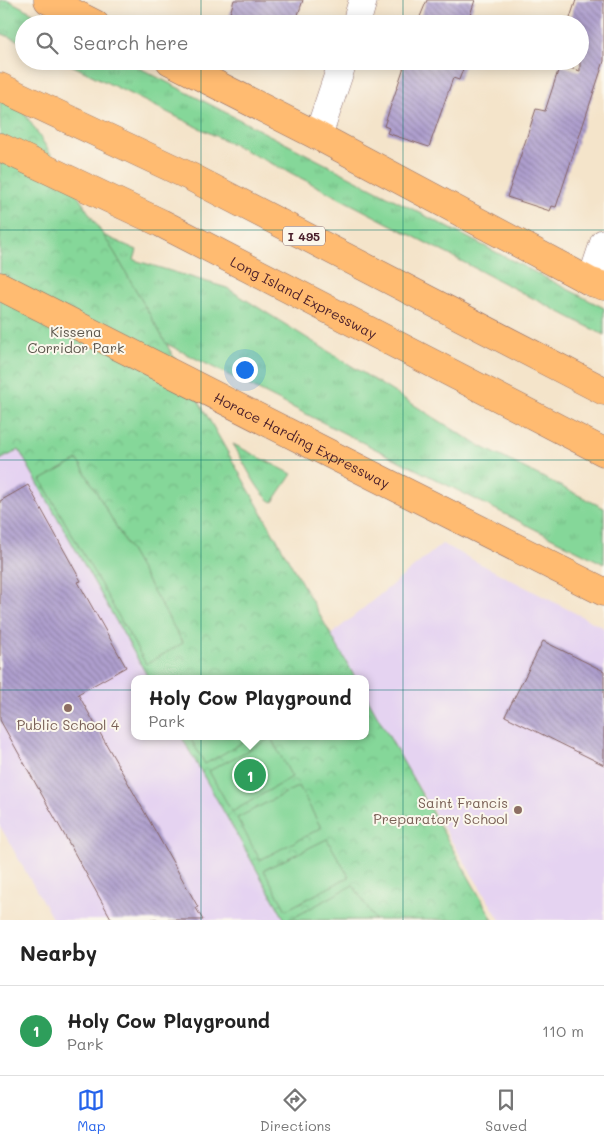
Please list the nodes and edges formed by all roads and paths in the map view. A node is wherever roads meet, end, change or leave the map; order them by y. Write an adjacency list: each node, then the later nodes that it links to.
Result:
1 (48, 0): 3 (main road)
2 (363, 0): 4 (street)
3 (77, 15)
4 (359, 15)
5 (188, 70): 8 (main road)
6 (340, 70): 8 (street)
7 (0, 88): 13 (main road, I 495)
8 (318, 136): 11 (main road)
9 (0, 147): 16 (main road, Long Island Expressway)
10 (604, 243): 11 (street)
11 (598, 284)
12 (0, 286): 17 (main road, Horace Harding Expressway)
13 (514, 345): 14 (main road); 15 (main road, I 495)
14 (604, 384)
15 (604, 391)
16 (604, 452)
17 (604, 592)

